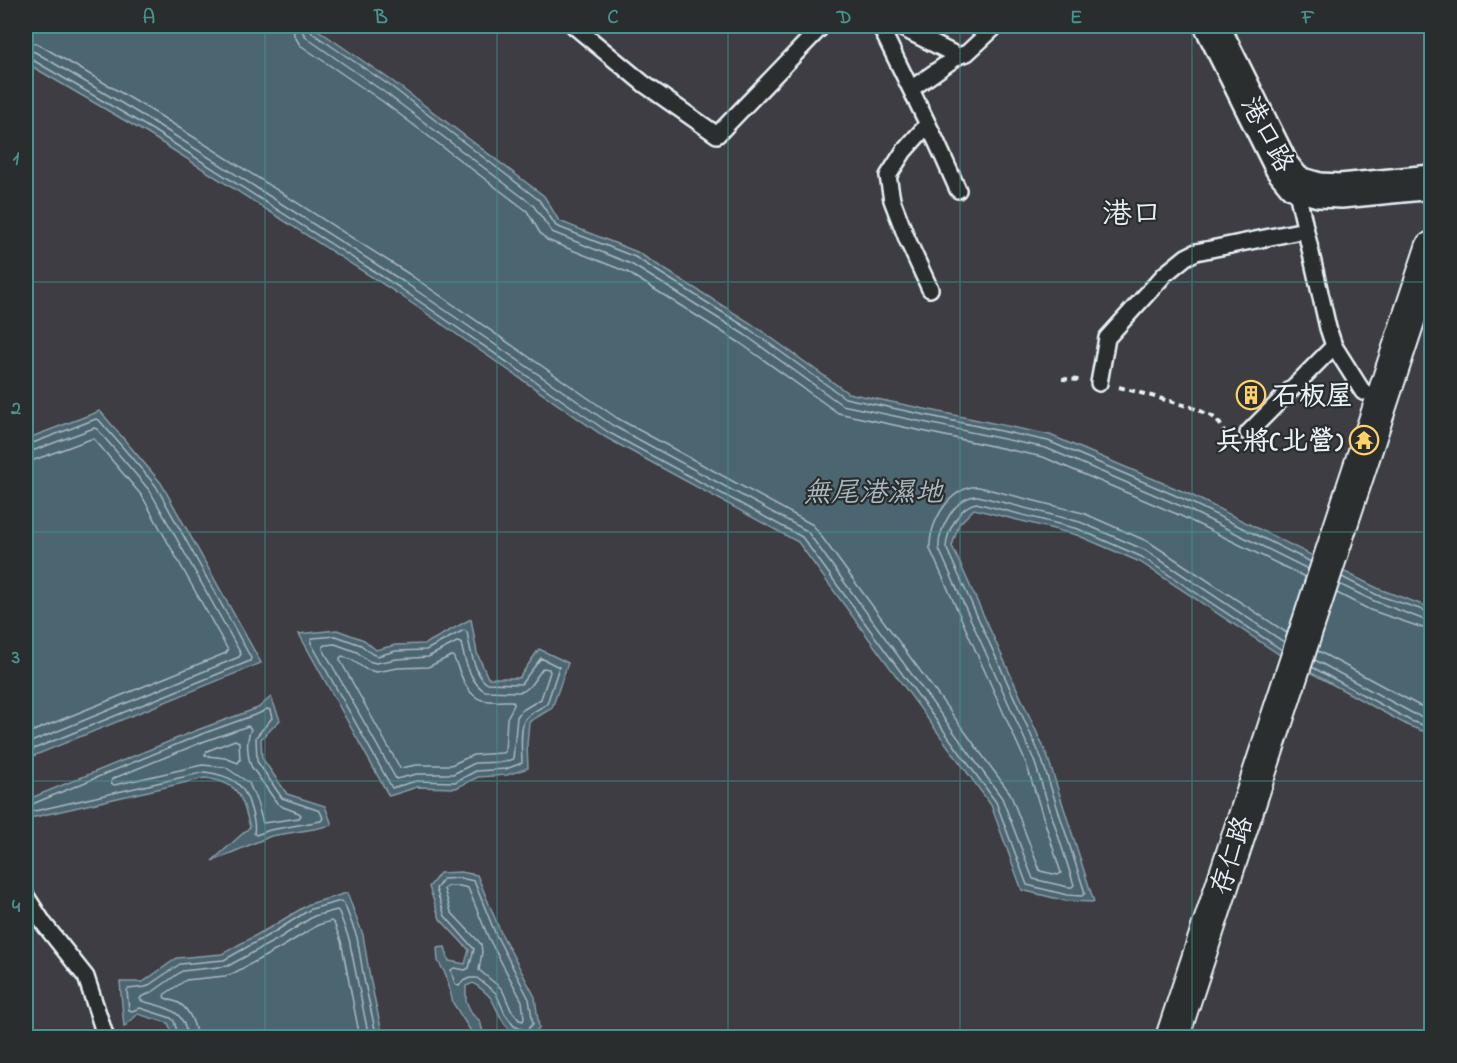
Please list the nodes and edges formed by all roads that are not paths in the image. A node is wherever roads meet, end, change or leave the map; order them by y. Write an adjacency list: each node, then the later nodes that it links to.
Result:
1 (574, 26): 2 (lane)
2 (822, 26)
3 (880, 26): 8 (lane)
4 (898, 26): 7 (lane)
5 (996, 26): 7 (lane)
6 (1212, 26): 11 (street, 港口路)
7 (958, 56): 8 (lane)
8 (911, 89): 9 (lane)
9 (928, 124): 12 (lane); 15 (lane)
10 (1431, 182): 11 (street, 港口路)
11 (1295, 183): 13 (lane)
12 (958, 190)
13 (1305, 230): 16 (lane); 17 (lane)
14 (1431, 248): 18 (street)
15 (930, 289)
16 (1335, 346): 18 (lane); 19 (lane)
17 (1099, 383)
18 (1371, 400): 22 (street, 存仁路)
19 (1248, 433)
20 (26, 896): 21 (lane)
21 (106, 1038)
22 (1172, 1038)

